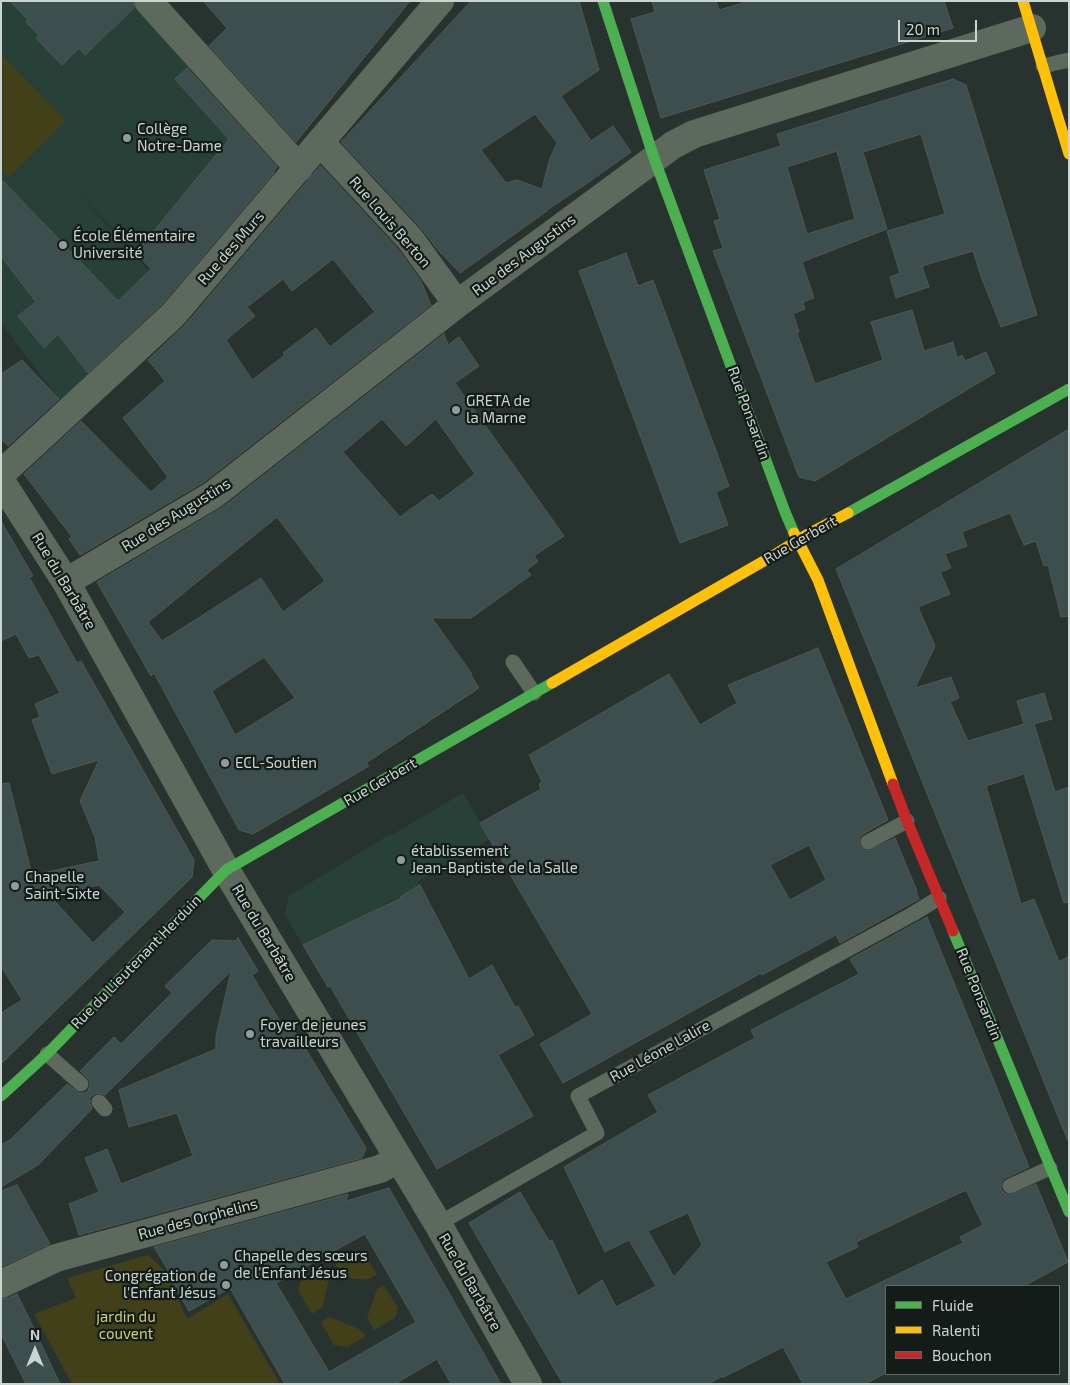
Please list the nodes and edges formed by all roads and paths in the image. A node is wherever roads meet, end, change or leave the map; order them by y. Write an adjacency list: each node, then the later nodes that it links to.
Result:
1 (148, 1): 11 (street)
2 (440, 1): 8 (street, Rue des Murs)
3 (603, 1): 10 (street, Rue Ponsardin)
4 (1023, 1): 5 (street)
5 (1032, 28): 7 (street); 10 (street, Rue des Augustins)
6 (1069, 60): 7 (lane)
7 (1043, 66): 9 (street)
8 (320, 142): 11 (street, Rue des Murs); 12 (street, Rue Louis Berton)
9 (1069, 154)
10 (654, 158): 12 (street, Rue des Augustins); 16 (street, Rue Ponsardin)
11 (299, 168): 14 (street, Rue des Murs)
12 (457, 304): 17 (street, Rue des Augustins)
13 (1069, 389): 16 (street, Rue Gerbert)
14 (1, 474)
15 (1, 482): 17 (street, Rue du Barbâtre)
16 (797, 540): 19 (street, Rue Gerbert); 20 (street, Rue Ponsardin)
17 (66, 582): 22 (street, Rue du Barbâtre)
18 (512, 662): 19 (lane)
19 (534, 693): 22 (street, Rue Gerbert)
20 (907, 821): 21 (lane); 23 (street, Rue Ponsardin)
21 (868, 842)
22 (226, 870): 24 (street, Rue du Lieutenant Herduin); 27 (street, Rue du Barbâtre)
23 (938, 898): 28 (street, Rue Ponsardin); 31 (lane, Rue Léone Lalire)
24 (47, 1054): 25 (lane); 26 (street, Rue du Lieutenant Herduin)
25 (81, 1084)
26 (1, 1096)
27 (398, 1159): 31 (street, Rue du Barbâtre); 32 (street, Rue des Orphelins)
28 (1050, 1168): 29 (lane); 30 (street, Rue Ponsardin)
29 (1010, 1186)
30 (1069, 1212)
31 (438, 1224): 33 (street, Rue du Barbâtre)
32 (1, 1284)
33 (528, 1384)

